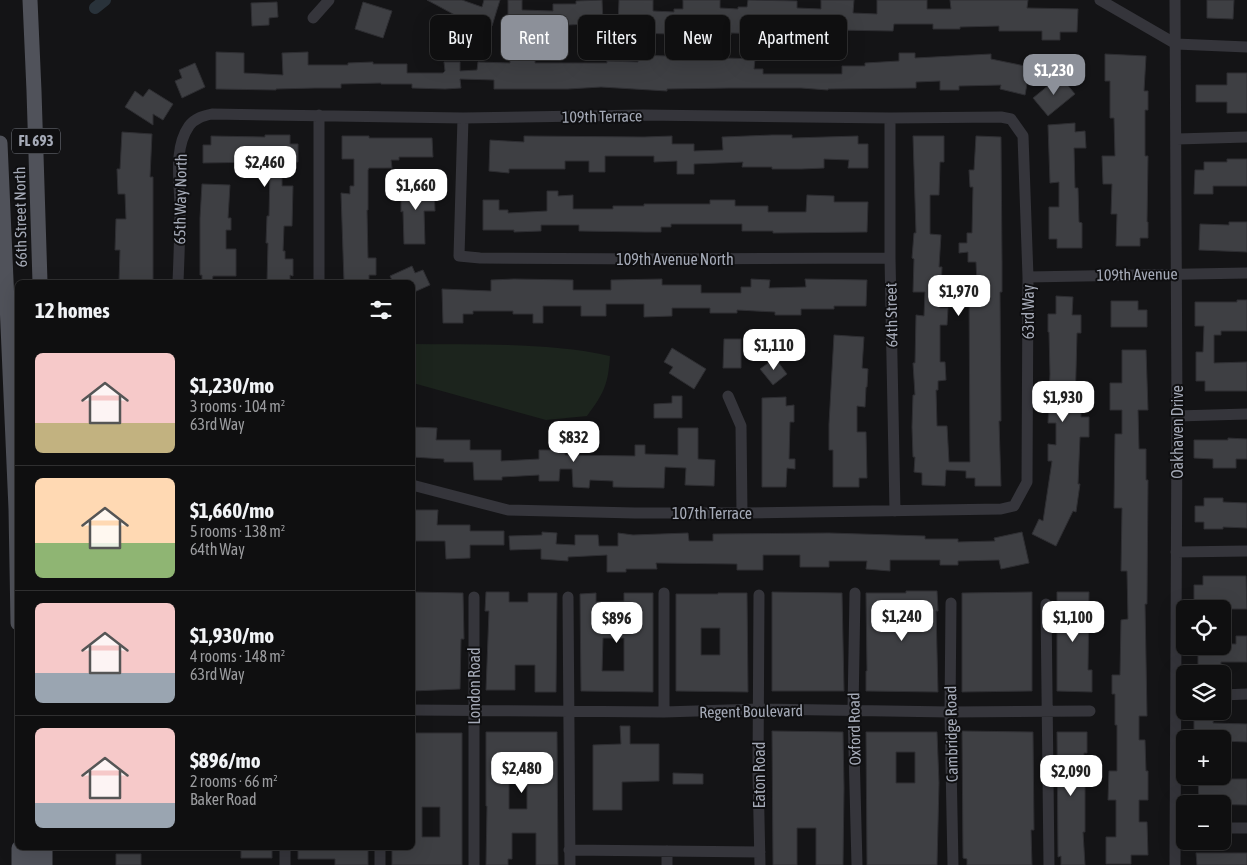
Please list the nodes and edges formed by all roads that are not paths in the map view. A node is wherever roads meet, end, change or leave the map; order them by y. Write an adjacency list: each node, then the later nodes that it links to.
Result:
1 (30, 0): 20 (main road, 66th Street North / FL 693)
2 (329, 0): 5 (street)
3 (1100, 0): 6 (street)
4 (1175, 0): 6 (street, Oakhaven Drive)
5 (313, 18)
6 (1176, 44): 7 (street); 14 (street, Oakhaven Drive)
7 (1247, 47)
8 (319, 115): 9 (street, 109th Terrace); 12 (street, 109th Terrace); 22 (street)
9 (463, 118): 10 (street, 109th Terrace); 16 (street, 109th Avenue North)
10 (890, 118): 11 (street, 109th Terrace); 16 (street, 64th Street)
11 (1011, 118): 19 (street, 63rd Way)
12 (195, 120): 21 (street, 65th Way North)
13 (1247, 137): 14 (street)
14 (1177, 139): 17 (street, Oakhaven Drive)
15 (0, 143): 23 (main road, 66th Street North / FL 693)
16 (890, 258): 30 (street, 64th Street)
17 (1176, 273): 18 (street, 109th Avenue); 19 (street, 109th Avenue); 26 (street, Oakhaven Drive)
18 (1247, 273)
19 (1028, 277): 29 (street, 63rd Way)
20 (40, 280)
21 (178, 280)
22 (319, 280)
23 (13, 349): 27 (main road, 66th Street North / FL 693)
24 (728, 396): 31 (street)
25 (1247, 414): 26 (street)
26 (1177, 416): 33 (street, Oakhaven Drive)
27 (15, 456)
28 (415, 485): 31 (street, 107th Terrace)
29 (1014, 506): 30 (street, 107th Terrace)
30 (895, 511): 31 (street, 107th Terrace)
31 (742, 513)
32 (1247, 551): 33 (street)
33 (1176, 552): 41 (street, Oakhaven Drive)
34 (664, 593): 49 (street)
35 (855, 593): 47 (street, Oxford Road)
36 (759, 594): 44 (street, Eaton Road)
37 (474, 597): 46 (street, London Road)
38 (568, 597): 48 (street)
39 (951, 603): 50 (street, Cambridge Road)
40 (1046, 604): 51 (street)
41 (1179, 665)
42 (1247, 694): 43 (street)
43 (1231, 695)
44 (760, 709): 47 (street, Regent Boulevard); 49 (street, Regent Boulevard); 65 (street, Eaton Road)
45 (415, 710): 46 (street, Regent Boulevard)
46 (474, 711): 48 (street, Regent Boulevard); 71 (street, London Road)
47 (853, 711): 50 (street, Regent Boulevard); 75 (street, Oxford Road)
48 (569, 712): 49 (street, Regent Boulevard); 62 (street)
49 (664, 712)
50 (950, 712): 51 (street, Regent Boulevard); 76 (street, Cambridge Road)
51 (1048, 712): 52 (street, Regent Boulevard); 77 (street)
52 (1090, 712)
53 (1180, 720): 54 (street, Oakhaven Drive)
54 (1180, 795)
55 (1231, 828): 56 (street)
56 (1247, 828)
57 (19, 850): 66 (main road)
58 (34, 850): 67 (main road)
59 (44, 850): 68 (main road)
60 (285, 850): 69 (street)
61 (380, 850): 70 (street)
62 (570, 850): 64 (street); 72 (street)
63 (1177, 850): 78 (street, Oakhaven Drive)
64 (667, 851): 65 (street); 73 (street)
65 (760, 852): 74 (street, Eaton Road)
66 (19, 865)
67 (34, 865)
68 (45, 865)
69 (285, 865)
70 (380, 865)
71 (474, 865)
72 (570, 865)
73 (667, 865)
74 (760, 865)
75 (857, 865)
76 (952, 865)
77 (1049, 865)
78 (1175, 865)

